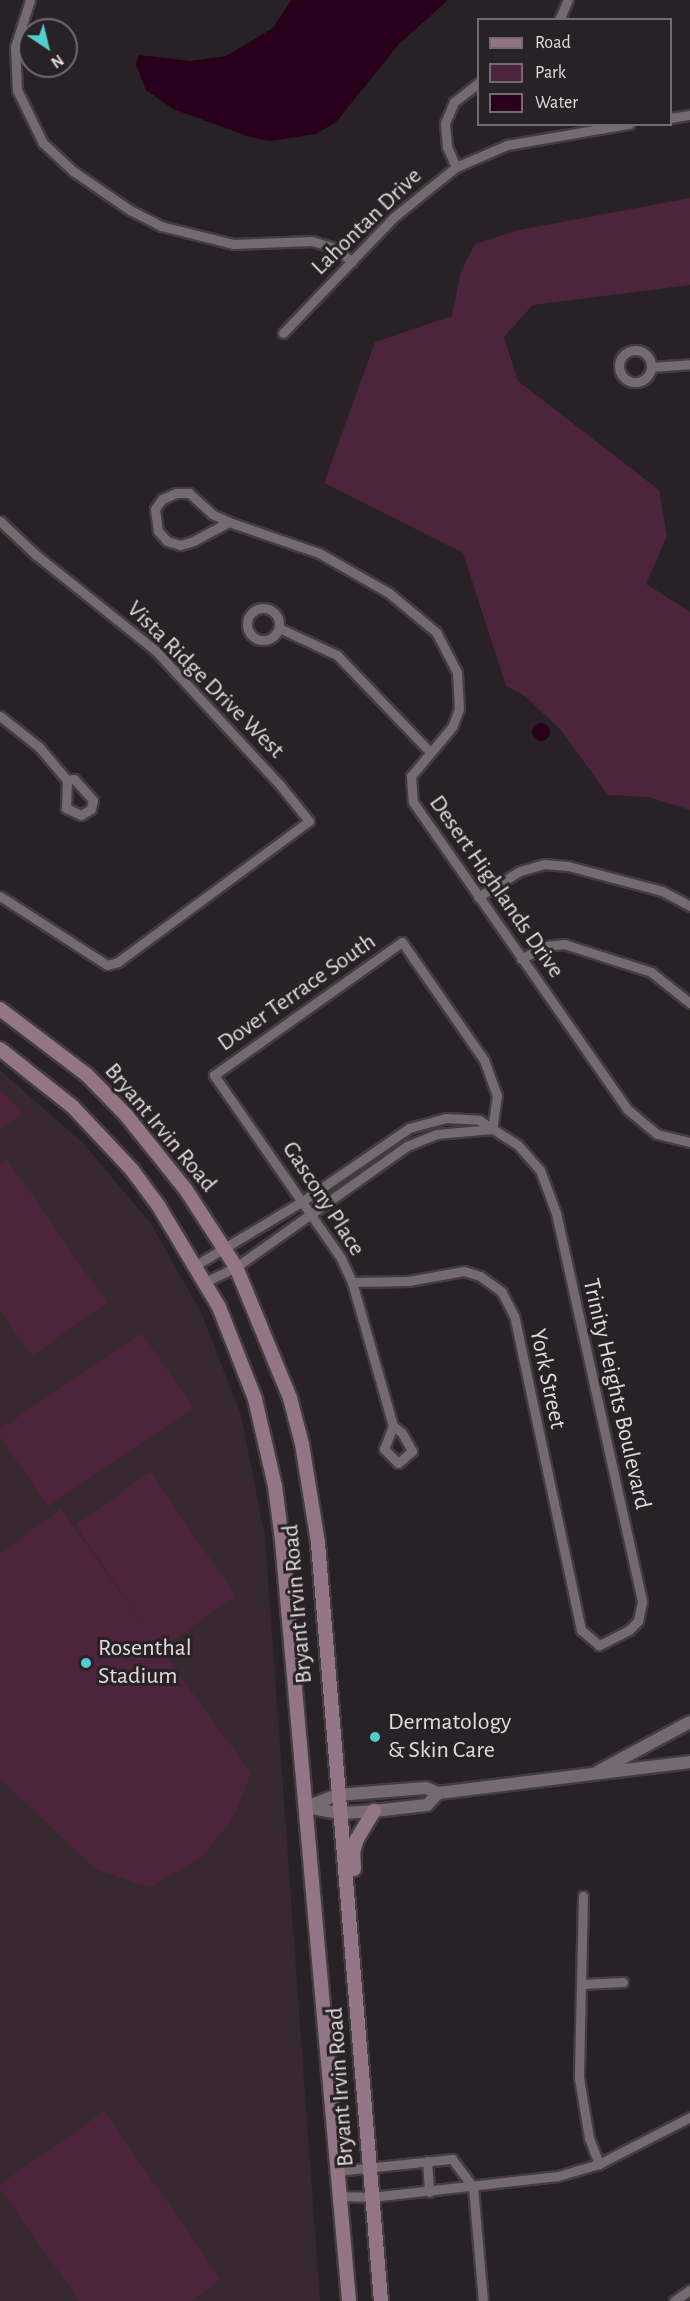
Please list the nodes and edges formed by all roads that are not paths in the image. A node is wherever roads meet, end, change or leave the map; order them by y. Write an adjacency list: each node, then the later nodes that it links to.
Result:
1 (30, 0): 9 (street)
2 (568, 0): 3 (street)
3 (560, 18)
4 (477, 83): 8 (street)
5 (690, 115): 6 (street)
6 (672, 118)
7 (618, 126): 8 (street, Lahontan Drive)
8 (456, 168): 9 (street, Lahontan Drive)
9 (352, 262): 10 (street, Lahontan Drive)
10 (283, 333)
11 (690, 364): 12 (street)
12 (651, 367)
13 (0, 521): 19 (street, Vista Ridge Drive West)
14 (229, 522): 14 (street, Desert Highlands Drive); 17 (street, Desert Highlands Drive)
15 (279, 628): 17 (street)
16 (0, 716): 18 (street)
17 (429, 752): 20 (street, Desert Highlands Drive)
18 (67, 780)
19 (0, 896)
20 (478, 897): 21 (street); 22 (street, Desert Highlands Drive)
21 (690, 906)
22 (521, 959): 23 (street); 28 (street, Desert Highlands Drive)
23 (690, 1003)
24 (0, 1009): 31 (main road, Bryant Irvin Road)
25 (0, 1049): 32 (main road, Bryant Irvin Road)
26 (214, 1075): 27 (street, Dover Terrace South); 29 (street, Gascony Place)
27 (492, 1129): 29 (street, Trinity Heights Boulevard); 30 (street); 37 (street, Trinity Heights Boulevard)
28 (690, 1142)
29 (304, 1200): 30 (street, Gascony Place); 31 (street, Trinity Heights Boulevard)
30 (312, 1212): 33 (street); 35 (street, Gascony Place)
31 (225, 1250): 32 (street, Trinity Heights Boulevard); 33 (main road, Bryant Irvin Road)
32 (196, 1265): 34 (main road, Bryant Irvin Road)
33 (236, 1267): 34 (street); 42 (main road, Bryant Irvin Road)
34 (205, 1282): 43 (main road, Bryant Irvin Road)
35 (352, 1282): 36 (street, Gascony Place); 37 (street, York Street)
36 (393, 1426)
37 (581, 1630)
38 (690, 1722): 40 (street)
39 (690, 1762): 40 (street)
40 (592, 1775): 41 (street)
41 (438, 1793): 42 (street); 44 (street)
42 (337, 1795): 43 (street); 45 (main road, Bryant Irvin Road)
43 (306, 1807): 45 (street); 54 (main road, Bryant Irvin Road)
44 (374, 1811): 45 (street); 47 (main road)
45 (339, 1813): 47 (main road, Bryant Irvin Road)
46 (583, 1896): 49 (street)
47 (353, 1934): 53 (main road, Bryant Irvin Road)
48 (623, 1982): 49 (street)
49 (581, 1984): 52 (street)
50 (690, 2117): 52 (street)
51 (427, 2161): 53 (street); 55 (street); 56 (street)
52 (599, 2164): 55 (street)
53 (369, 2168): 54 (street); 58 (main road, Bryant Irvin Road)
54 (337, 2171): 57 (main road, Bryant Irvin Road)
55 (473, 2187): 56 (street); 62 (street)
56 (429, 2192): 58 (street)
57 (340, 2196): 58 (street); 60 (main road, Bryant Irvin Road)
58 (370, 2197): 61 (main road, Bryant Irvin Road)
59 (690, 2290): 63 (street)
60 (348, 2301)
61 (381, 2301)
62 (483, 2301)
63 (674, 2301)

